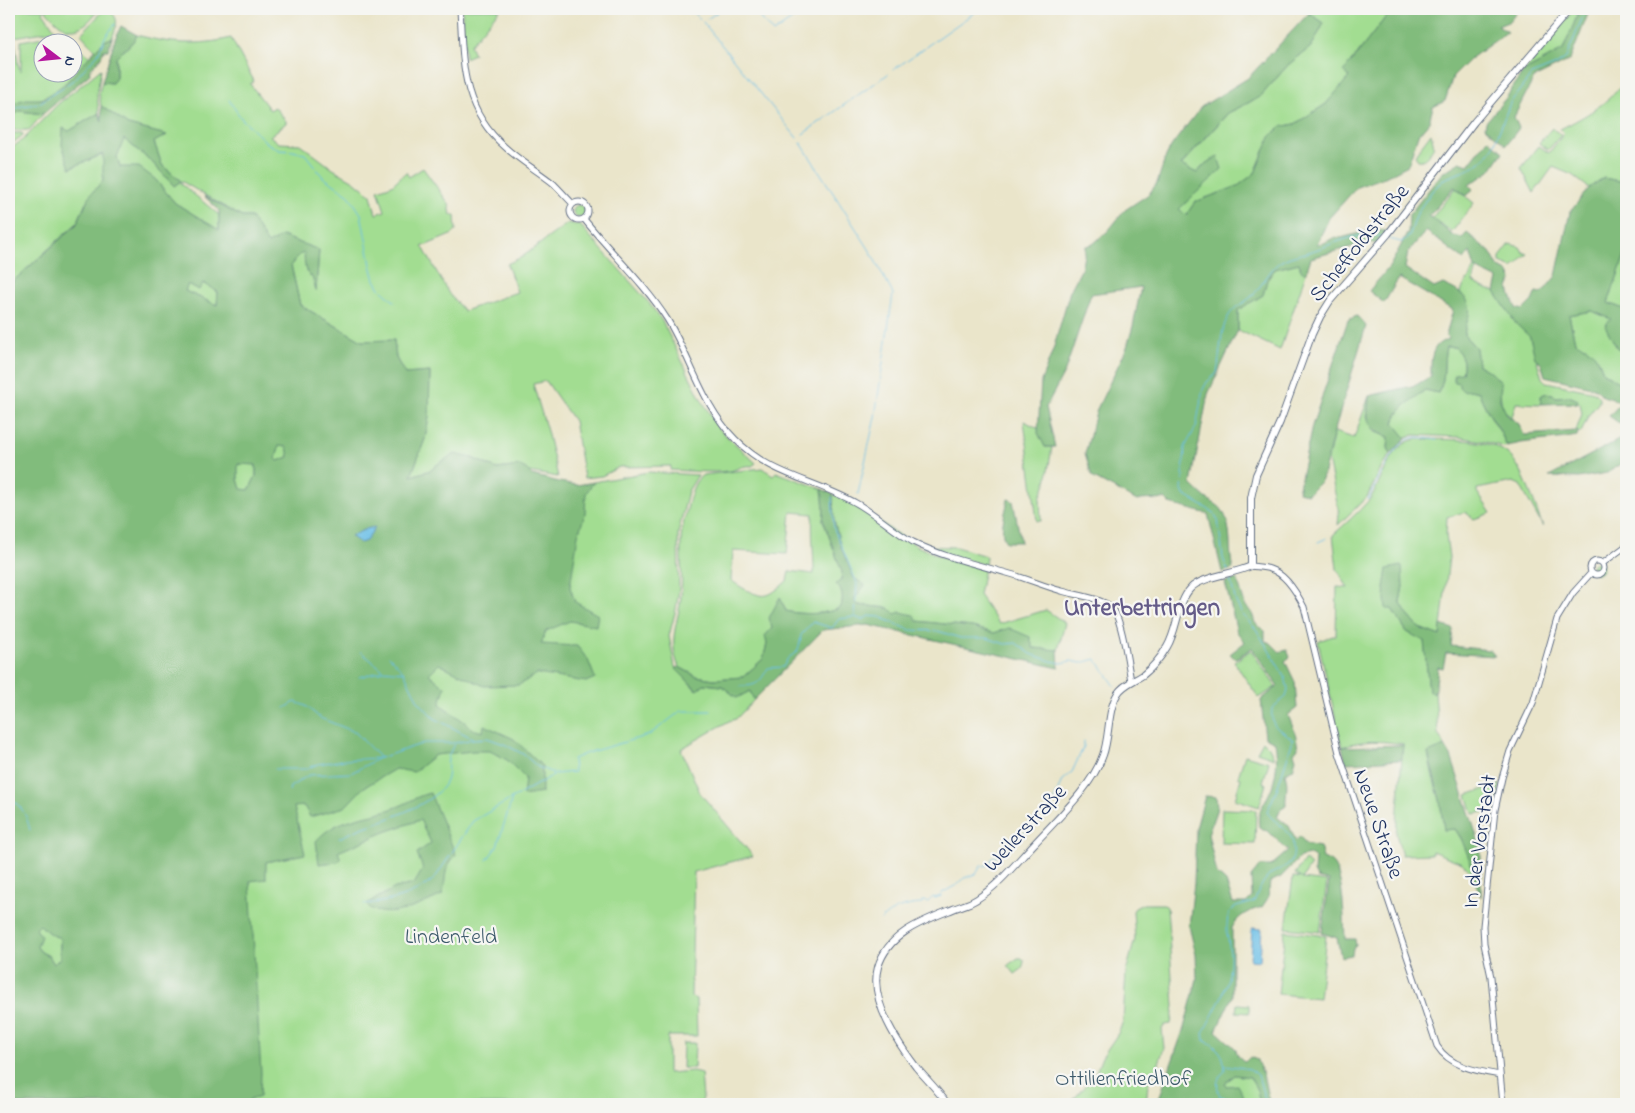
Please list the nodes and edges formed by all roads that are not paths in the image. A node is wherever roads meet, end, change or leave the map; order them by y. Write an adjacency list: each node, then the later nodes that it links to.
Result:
1 (460, 9): 3 (street)
2 (1570, 9): 7 (main road, Scheffoldstraße)
3 (573, 204): 4 (street); 4 (street)
4 (584, 219): 9 (street)
5 (1626, 546): 6 (street, In der Vorstadt)
6 (1603, 563): 8 (street, In der Vorstadt); 8 (street, In der Vorstadt)
7 (1251, 566): 9 (main road, Weilerstraße); 10 (street, Neue Straße)
8 (1591, 573): 10 (street, In der Vorstadt)
9 (1131, 682): 11 (main road, Weilerstraße)
10 (1500, 1075): 12 (street, In der Vorstadt)
11 (947, 1104)
12 (1503, 1104)

